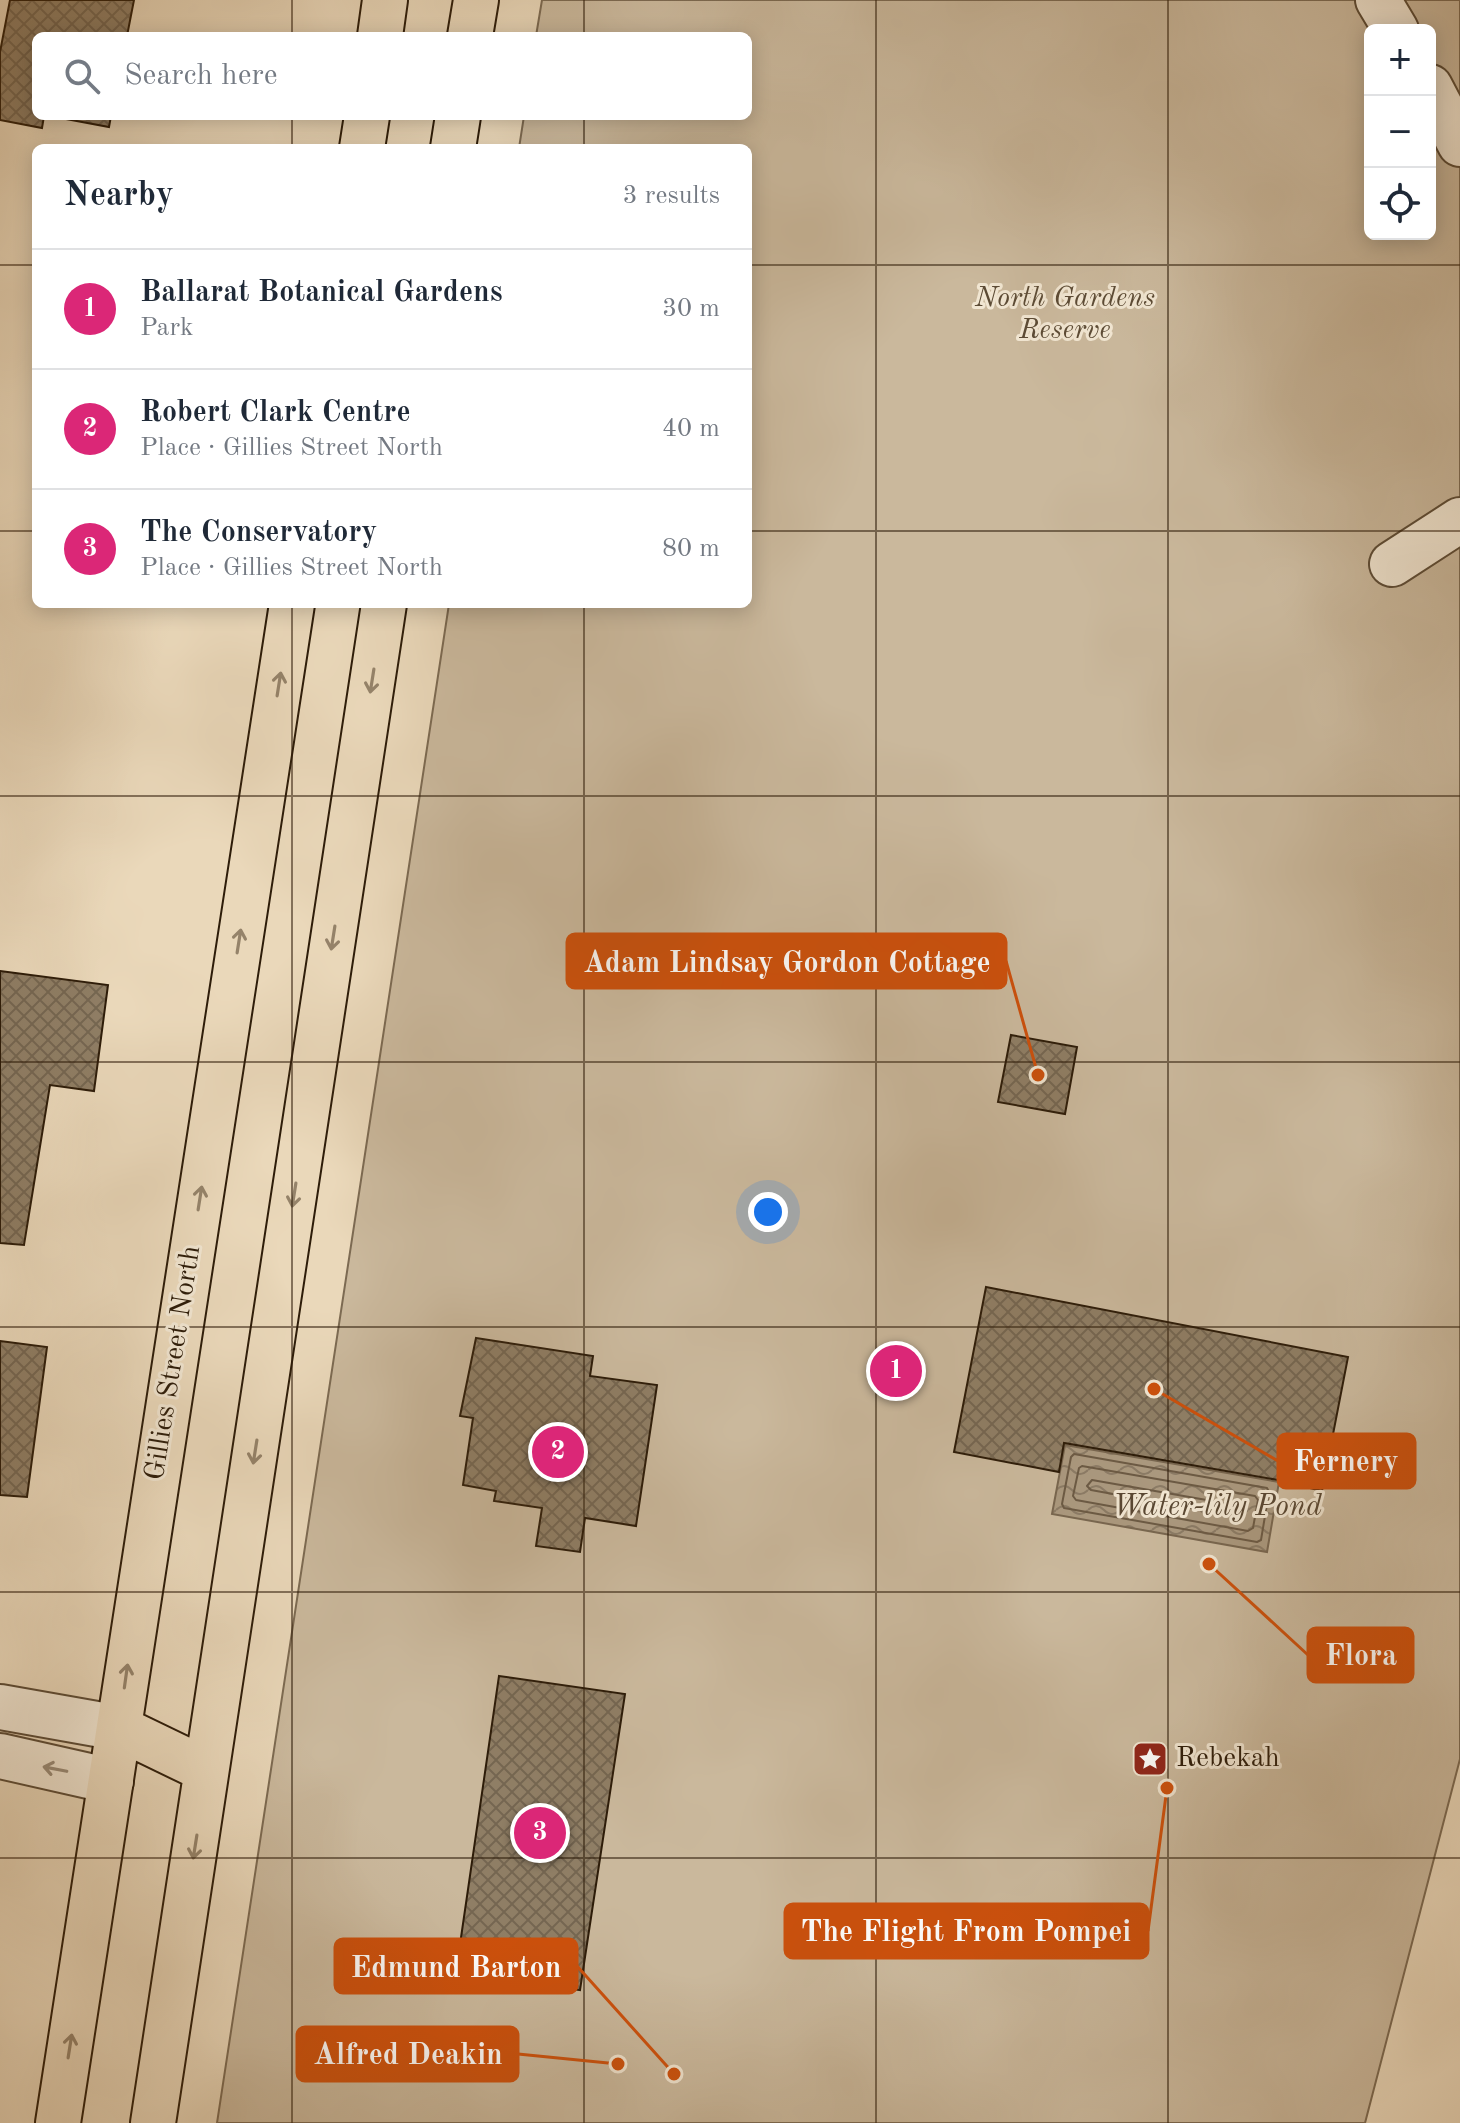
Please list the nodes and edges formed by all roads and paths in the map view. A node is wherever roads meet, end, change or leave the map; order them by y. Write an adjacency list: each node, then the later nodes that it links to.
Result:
1 (385, 0): 5 (main road)
2 (476, 0): 6 (main road)
3 (1378, 0): 4 (street)
4 (1392, 24)
5 (381, 32)
6 (471, 32)
7 (1435, 96): 12 (street)
8 (366, 120): 10 (main road)
9 (457, 120): 11 (main road)
10 (363, 144)
11 (454, 144)
12 (1460, 144)
13 (1460, 520): 14 (street)
14 (1392, 564)
15 (291, 608): 18 (main road, Gillies Street North, one-way to 15)
16 (383, 608): 20 (main road, one-way to 20)
17 (0, 1707): 18 (street)
18 (119, 1728): 20 (main road); 21 (main road, Gillies Street North)
19 (0, 1756): 21 (street, one-way to 19)
20 (206, 1770): 21 (main road); 23 (main road, one-way to 23)
21 (111, 1781): 22 (main road, Gillies Street North, one-way to 21)
22 (58, 2123)
23 (153, 2123)

